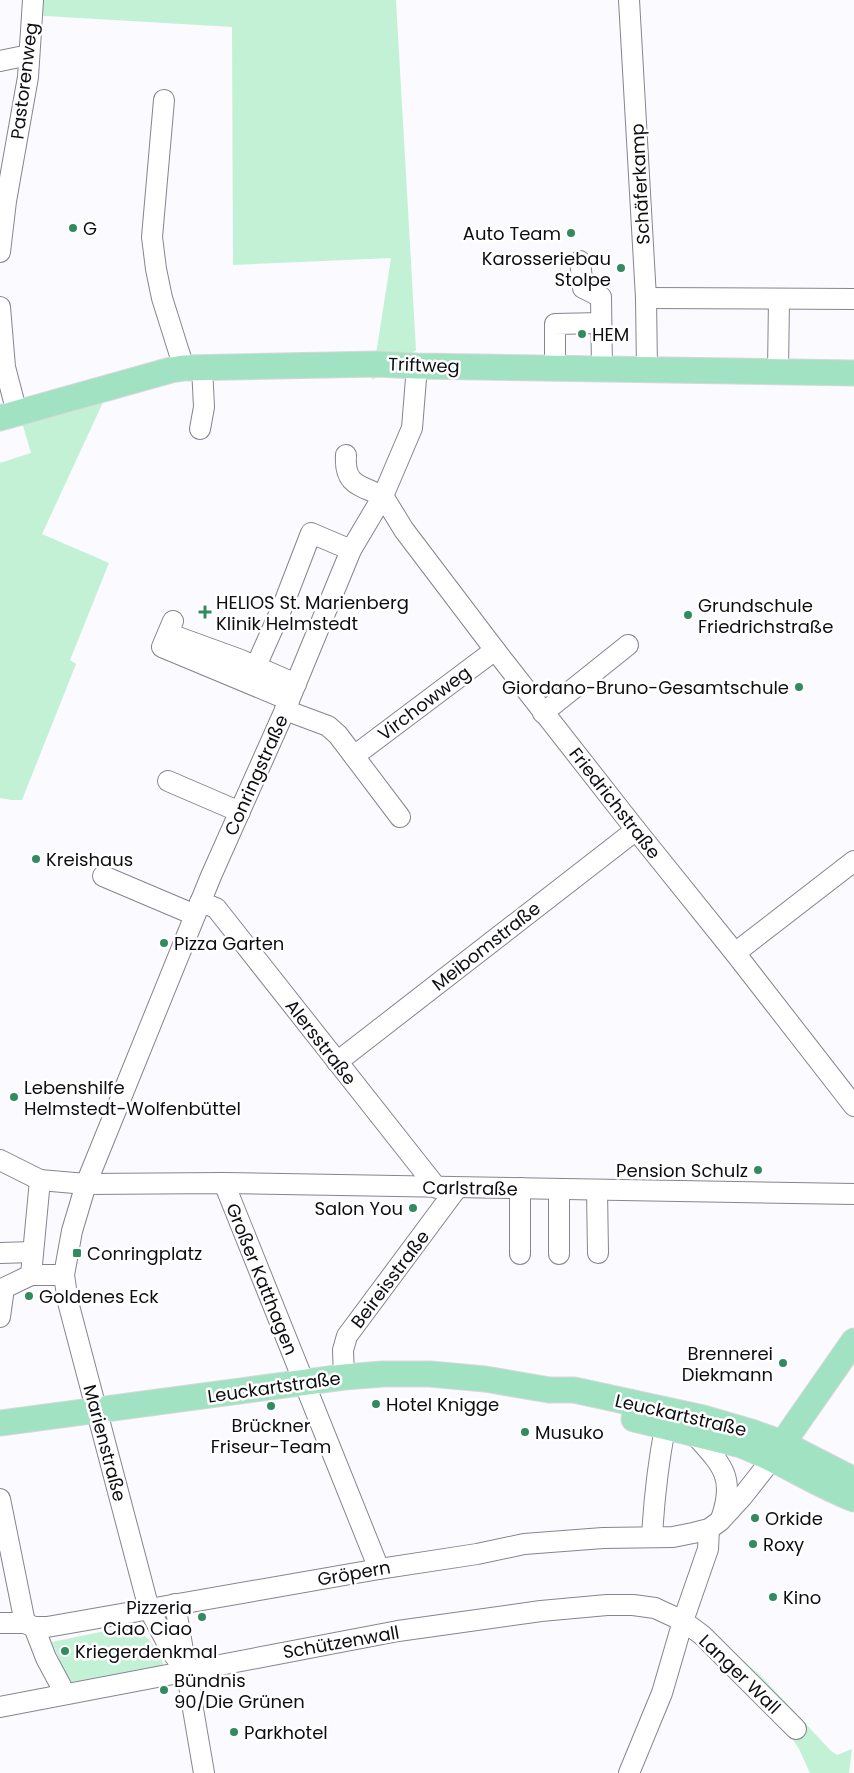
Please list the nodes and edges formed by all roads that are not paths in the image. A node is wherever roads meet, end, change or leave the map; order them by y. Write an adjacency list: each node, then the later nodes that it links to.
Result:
1 (33, 0): 3 (street, Pastorenweg)
2 (629, 0): 9 (street, Schäferkamp)
3 (30, 55): 4 (street); 6 (street, Pastorenweg)
4 (0, 60)
5 (164, 100): 15 (street)
6 (3, 202): 7 (street, Pastorenweg)
7 (0, 252)
8 (580, 261): 13 (street)
9 (646, 298): 10 (street); 18 (street, Schäferkamp)
10 (779, 299): 11 (street); 19 (street)
11 (854, 300)
12 (0, 307): 21 (street)
13 (602, 322): 16 (street); 17 (street)
14 (417, 366): 15 (main road, Triftweg); 16 (main road, Triftweg); 24 (street, Conringstraße)
15 (193, 368): 21 (main road, Triftweg); 22 (street)
16 (555, 368): 17 (main road, Triftweg)
17 (602, 368): 18 (main road, Triftweg)
18 (647, 369): 19 (main road, Triftweg)
19 (778, 371): 20 (main road, Triftweg)
20 (854, 373)
21 (9, 416)
22 (200, 428)
23 (346, 455): 24 (street)
24 (383, 496): 25 (street, Conringstraße); 27 (street, Friedrichstraße)
25 (351, 550): 28 (street); 29 (street, Conringstraße)
26 (628, 645): 30 (street)
27 (495, 650): 30 (street, Friedrichstraße); 31 (street, Virchowweg)
28 (256, 666): 29 (street); 29 (street)
29 (290, 698): 31 (street); 33 (street, Conringstraße)
30 (543, 713): 35 (street, Friedrichstraße)
31 (354, 756): 34 (street)
32 (168, 781): 33 (street)
33 (240, 812): 38 (street, Conringstraße)
34 (400, 817)
35 (636, 830): 39 (street, Friedrichstraße); 40 (street, Meibomstraße)
36 (854, 861): 39 (street)
37 (103, 876): 38 (street, Alersstraße)
38 (198, 909): 40 (street, Alersstraße); 45 (street, Conringstraße)
39 (735, 953): 41 (street, Friedrichstraße)
40 (337, 1062): 46 (street, Alersstraße)
41 (854, 1106)
42 (0, 1160): 43 (street)
43 (40, 1180): 45 (street); 53 (street)
44 (224, 1183): 45 (street, Carlstraße); 46 (street, Carlstraße); 62 (street, Großer Katthagen)
45 (86, 1184): 58 (street)
46 (437, 1188): 47 (street, Carlstraße)
47 (457, 1188): 48 (street, Carlstraße); 61 (street, Beireisstraße)
48 (520, 1188): 49 (street, Carlstraße); 55 (street)
49 (559, 1189): 50 (street, Carlstraße); 56 (street)
50 (597, 1190): 51 (street, Carlstraße); 54 (street)
51 (854, 1194)
52 (0, 1252): 53 (street)
53 (33, 1252): 57 (street)
54 (598, 1253)
55 (520, 1254)
56 (559, 1254)
57 (31, 1275): 58 (street); 59 (street)
58 (64, 1275): 64 (street, Marienstraße)
59 (0, 1317)
60 (854, 1341): 68 (main road)
61 (344, 1377): 62 (main road, Leuckartstraße); 63 (main road, Leuckartstraße)
62 (303, 1382): 64 (main road, Leuckartstraße); 74 (street, Großer Katthagen)
63 (549, 1390): 66 (main road, Leuckartstraße); 68 (main road, Leuckartstraße)
64 (97, 1411): 65 (main road, Leuckartstraße); 76 (street, Marienstraße)
65 (0, 1423)
66 (665, 1428): 67 (main road, Leuckartstraße); 73 (street)
67 (695, 1435): 68 (main road, Leuckartstraße); 72 (street, Leuckartstraße)
68 (777, 1451): 69 (main road); 71 (main road); 72 (street)
69 (854, 1480)
70 (0, 1499): 79 (street)
71 (854, 1499)
72 (715, 1525): 73 (street, Gröpern); 77 (street, Leuckartstraße)
73 (652, 1537): 74 (street, Gröpern)
74 (379, 1569): 75 (street, Gröpern)
75 (176, 1604): 76 (street, Gröpern); 80 (street)
76 (149, 1609): 79 (street, Gröpern); 80 (street); 81 (street, Marienstraße)
77 (683, 1621): 81 (street, Schützenwall); 84 (street, Langer Wall); 86 (street, Leuckartstraße)
78 (0, 1624): 79 (street, Gröpern)
79 (29, 1625): 82 (street)
80 (181, 1641): 81 (street)
81 (186, 1672): 83 (street, Schützenwall); 85 (street)
82 (61, 1686)
83 (0, 1708)
84 (796, 1730)
85 (204, 1773)
86 (629, 1773)

